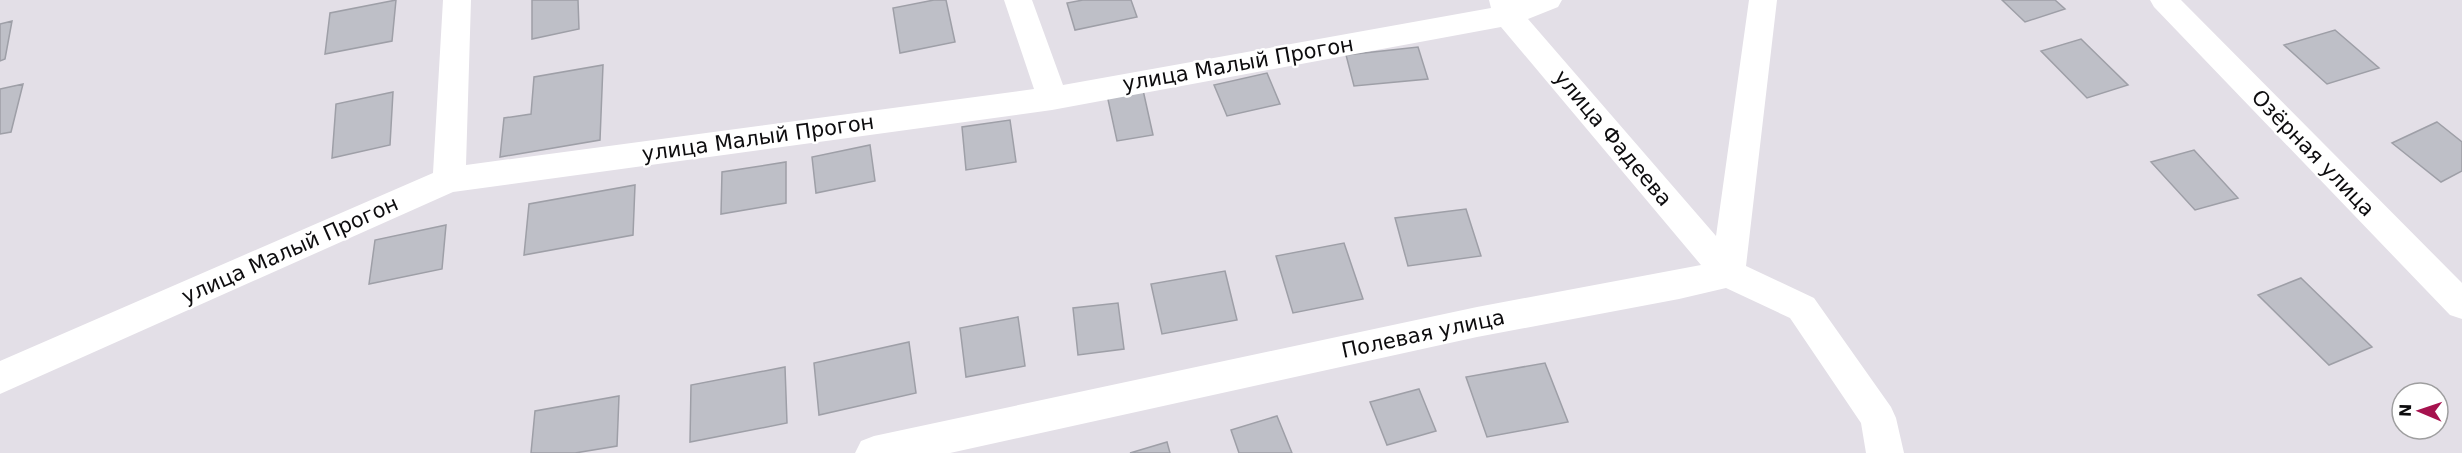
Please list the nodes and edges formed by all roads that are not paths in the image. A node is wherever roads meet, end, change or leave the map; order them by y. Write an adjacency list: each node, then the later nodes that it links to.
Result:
1 (457, 0): 8 (street)
2 (1018, 0): 7 (street)
3 (1548, 0): 6 (street, улица Малый Прогон)
4 (1763, 0): 9 (street)
5 (2164, 0): 10 (street, Озёрная улица)
6 (1506, 7): 7 (street, улица Малый Прогон); 9 (street, улица Фадеева)
7 (1052, 98): 8 (street, улица Малый Прогон)
8 (449, 180): 11 (street, улица Малый Прогон)
9 (1728, 273): 12 (street, Полевая улица); 13 (street)
10 (2462, 305)
11 (0, 378)
12 (874, 453)
13 (1885, 453)

